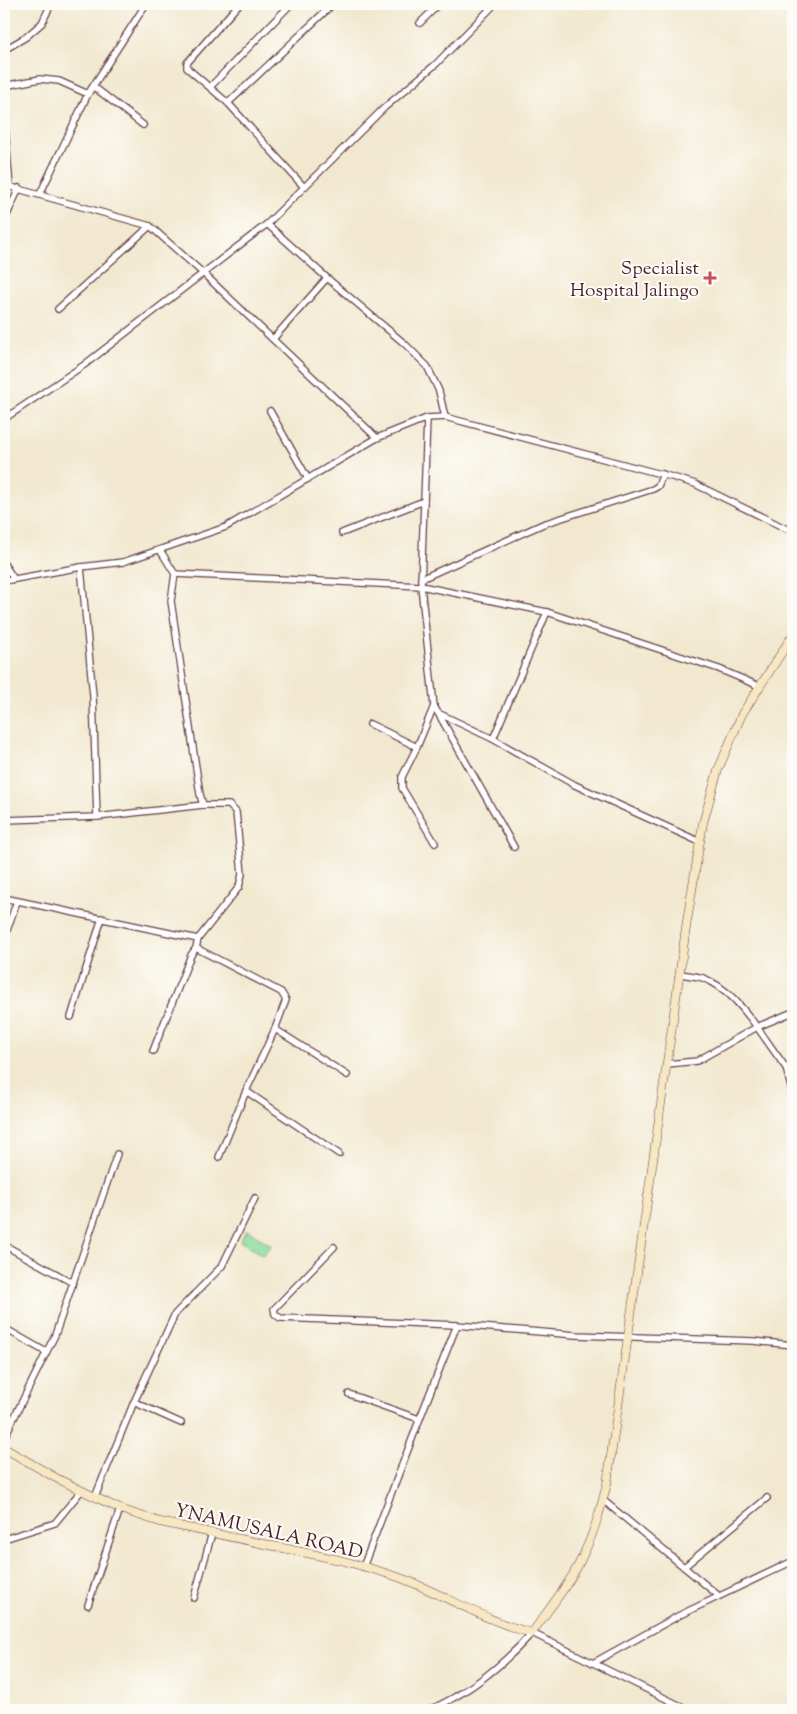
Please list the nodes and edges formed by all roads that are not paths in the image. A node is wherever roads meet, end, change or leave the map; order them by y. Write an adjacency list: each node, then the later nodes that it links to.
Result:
1 (51, 4): 9 (street)
2 (146, 4): 12 (street)
3 (239, 4): 11 (street)
4 (291, 4): 11 (street)
5 (333, 4): 14 (street)
6 (440, 4): 8 (street)
7 (492, 4): 18 (street)
8 (420, 23)
9 (4, 50)
10 (4, 86): 13 (street)
11 (210, 86): 14 (street)
12 (94, 87): 13 (street); 16 (street)
13 (88, 94): 20 (street)
14 (228, 103): 18 (street)
15 (4, 118): 17 (street)
16 (143, 125)
17 (7, 186): 19 (street)
18 (304, 187): 22 (street)
19 (19, 188): 20 (street); 21 (street)
20 (40, 194): 23 (street)
21 (4, 222)
22 (267, 224): 24 (street); 25 (street)
23 (150, 226): 24 (street); 26 (street)
24 (203, 273): 27 (street); 31 (street)
25 (327, 278): 27 (street); 29 (street)
26 (58, 309)
27 (273, 339): 32 (street)
28 (270, 411): 34 (street)
29 (445, 417): 30 (street); 33 (street)
30 (427, 418): 32 (street); 35 (street)
31 (4, 419)
32 (377, 438): 34 (street)
33 (664, 474): 36 (street); 44 (street)
34 (308, 479): 38 (street)
35 (424, 502): 37 (street); 44 (street)
36 (793, 532)
37 (342, 533)
38 (160, 550): 40 (street); 41 (street)
39 (4, 564): 42 (street)
40 (81, 567): 42 (street); 54 (street)
41 (174, 574): 44 (street); 53 (street)
42 (14, 579): 43 (street)
43 (4, 581)
44 (421, 583): 45 (street); 48 (street)
45 (546, 612): 47 (street); 51 (street)
46 (793, 635): 47 (main road)
47 (759, 686): 56 (main road)
48 (434, 706): 49 (street); 52 (street)
49 (438, 713): 51 (street); 58 (street)
50 (370, 724): 52 (street)
51 (493, 739): 56 (street)
52 (417, 747): 57 (street)
53 (203, 805): 54 (street); 63 (street)
54 (97, 817): 55 (street)
55 (4, 820)
56 (700, 842): 65 (main road)
57 (435, 843)
58 (514, 847)
59 (4, 898): 60 (street)
60 (18, 901): 61 (street); 62 (street)
61 (102, 918): 63 (street); 67 (street)
62 (4, 939)
63 (198, 939): 64 (street)
64 (196, 948): 69 (street); 70 (street)
65 (680, 974): 68 (street); 71 (main road)
66 (793, 1012): 68 (street)
67 (71, 1017)
68 (757, 1028): 71 (street); 74 (street)
69 (275, 1029): 72 (street); 73 (street)
70 (153, 1051)
71 (667, 1064): 84 (main road)
72 (347, 1075)
73 (246, 1091): 76 (street); 77 (street)
74 (793, 1095)
75 (117, 1154): 81 (street)
76 (339, 1154)
77 (220, 1157)
78 (255, 1198): 88 (street)
79 (4, 1245): 81 (street)
80 (334, 1247): 82 (street)
81 (72, 1283): 86 (street)
82 (457, 1325): 84 (street); 89 (street)
83 (4, 1328): 86 (street)
84 (628, 1337): 85 (street); 96 (main road)
85 (793, 1345)
86 (46, 1352): 91 (street)
87 (350, 1394): 89 (street)
88 (134, 1402): 90 (street); 94 (street)
89 (419, 1419): 101 (street)
90 (181, 1423)
91 (4, 1438)
92 (4, 1448): 93 (main road, YNAMUSALA ROAD)
93 (81, 1491): 94 (main road, YNAMUSALA ROAD); 99 (street)
94 (95, 1498): 97 (main road, YNAMUSALA ROAD)
95 (767, 1498): 102 (street)
96 (603, 1500): 102 (street); 106 (main road)
97 (120, 1509): 98 (main road, YNAMUSALA ROAD); 105 (street)
98 (212, 1533): 101 (main road, YNAMUSALA ROAD); 104 (street)
99 (4, 1539)
100 (793, 1561): 103 (street)
101 (363, 1566): 106 (main road, YNAMUSALA ROAD)
102 (684, 1567): 103 (street)
103 (720, 1596): 107 (street)
104 (194, 1598)
105 (88, 1606)
106 (532, 1633): 107 (street); 108 (street)
107 (593, 1663): 109 (street)
108 (429, 1710)
109 (689, 1710)

